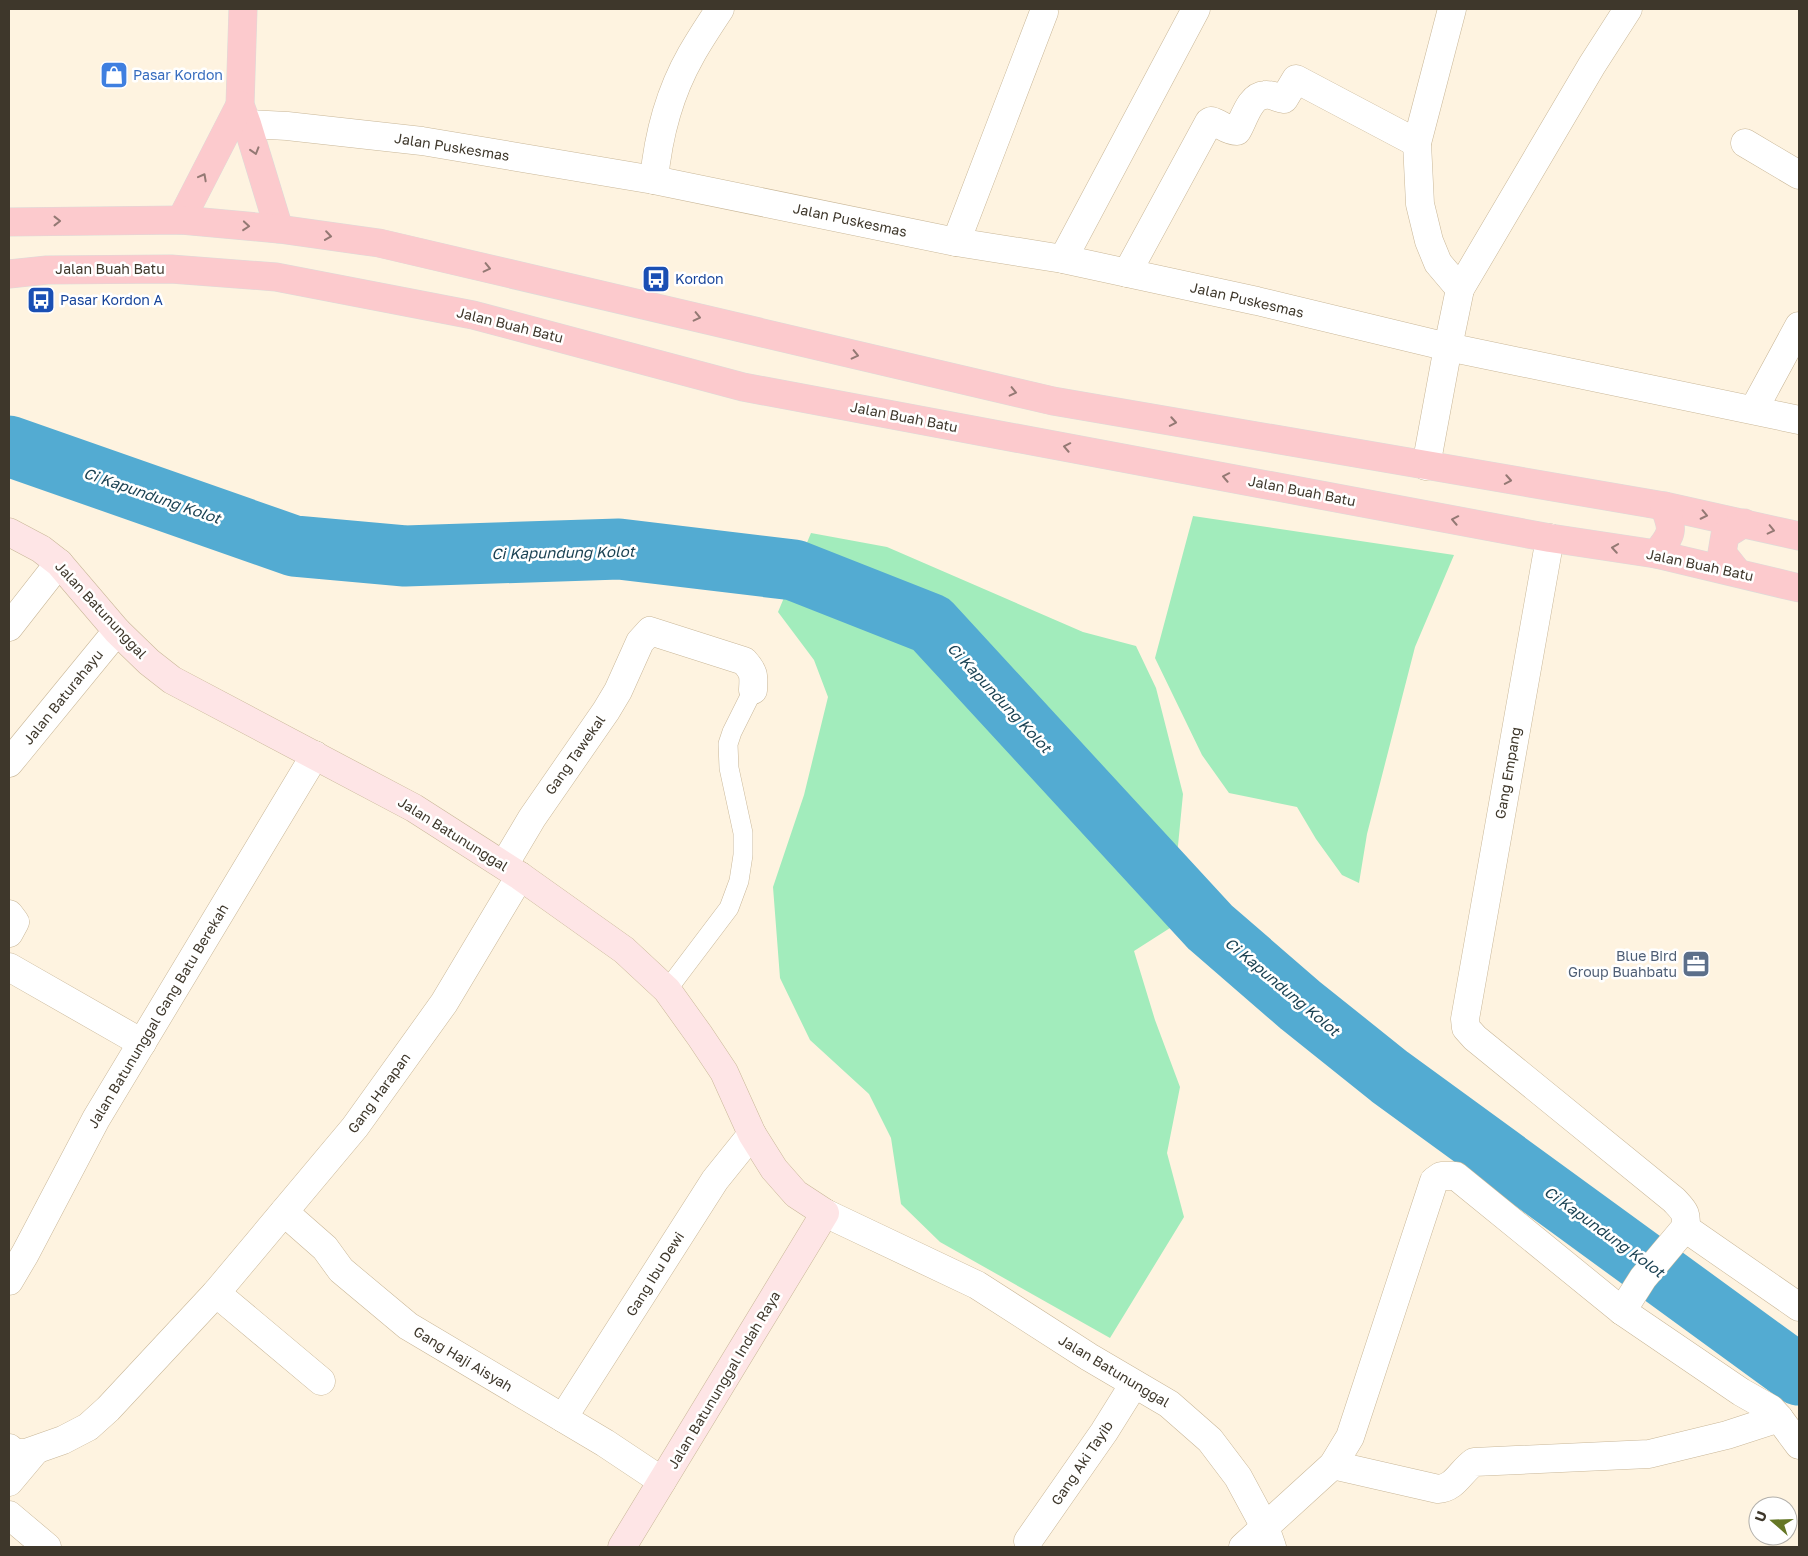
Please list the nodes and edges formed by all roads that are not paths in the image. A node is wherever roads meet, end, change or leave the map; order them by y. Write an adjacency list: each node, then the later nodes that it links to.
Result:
1 (243, 9): 7 (main road)
2 (720, 9): 11 (street)
3 (1196, 9): 16 (street)
4 (1452, 9): 8 (street)
5 (1628, 9): 19 (street)
6 (1044, 12): 15 (street)
7 (244, 114): 11 (street, Jalan Puskesmas); 12 (main road, one-way to 7); 14 (main road, one-way to 14)
8 (1417, 143): 17 (street); 19 (street)
9 (1745, 144): 10 (street)
10 (1799, 174)
11 (654, 180): 15 (street, Jalan Puskesmas)
12 (180, 220): 13 (main road, one-way to 12); 14 (main road, one-way to 14)
13 (9, 222)
14 (279, 229): 24 (main road, one-way to 24)
15 (956, 242): 16 (street, Jalan Puskesmas)
16 (1063, 259): 17 (street, Jalan Puskesmas)
17 (1127, 273): 21 (street, Jalan Puskesmas)
18 (9, 274): 29 (main road, Jalan Buah Batu, one-way to 18)
19 (1460, 289): 21 (street)
20 (1799, 326): 22 (street)
21 (1448, 347): 22 (street, Jalan Puskesmas); 24 (street)
22 (1754, 410): 23 (street, Jalan Puskesmas)
23 (1799, 420)
24 (1426, 466): 25 (main road, one-way to 25)
25 (1664, 506): 26 (main road, one-way to 26); 30 (main road)
26 (1744, 523): 28 (main road, one-way to 28); 32 (main road)
27 (9, 532): 31 (street, Jalan Batununggal)
28 (1799, 536)
29 (1550, 538): 30 (main road, Jalan Buah Batu, one-way to 29); 48 (street, Gang Empang)
30 (1656, 554): 32 (main road, Jalan Buah Batu)
31 (59, 563): 34 (street); 35 (street, Jalan Batununggal)
32 (1737, 572): 33 (main road, Jalan Buah Batu)
33 (1799, 588)
34 (9, 627)
35 (117, 631): 37 (street, Jalan Batununggal); 38 (street, Jalan Baturahayu)
36 (753, 690): 39 (street, Gang Tawekal); 43 (lane)
37 (315, 755): 39 (street, Jalan Batununggal); 44 (street, Jalan Batununggal Gang Batu Berekah)
38 (9, 763)
39 (512, 871): 43 (street, Jalan Batununggal); 46 (street, Gang Harapan)
40 (9, 914): 41 (street)
41 (9, 933)
42 (9, 967): 44 (street)
43 (667, 990): 45 (street, Jalan Batununggal)
44 (142, 1043): 49 (street, Jalan Batununggal Gang Batu Berekah)
45 (752, 1134): 47 (street, Jalan Batununggal); 56 (street, Gang Ibu Dewi)
46 (284, 1212): 50 (street, Gang Harapan); 56 (street, Gang Haji Aisyah)
47 (825, 1212): 54 (street, Jalan Batununggal); 61 (street, Jalan Batununggal Indah Raya)
48 (1679, 1234): 51 (street); 52 (street)
49 (9, 1281)
50 (216, 1293): 53 (street); 58 (street, Gang Harapan)
51 (1799, 1307)
52 (1622, 1311): 55 (street); 59 (street)
53 (321, 1381)
54 (1134, 1384): 63 (street, Jalan Batununggal); 64 (street, Gang Aki Tayib)
55 (1775, 1413): 57 (street); 59 (street)
56 (563, 1418): 61 (street, Gang Haji Aisyah)
57 (1799, 1445)
58 (20, 1451): 60 (street)
59 (1333, 1465): 63 (street)
60 (9, 1482)
61 (662, 1482): 66 (street, Jalan Batununggal Indah Raya)
62 (9, 1515): 65 (street)
63 (1268, 1537): 67 (street)
64 (1028, 1542)
65 (47, 1547)
66 (622, 1547)
67 (1244, 1547)

